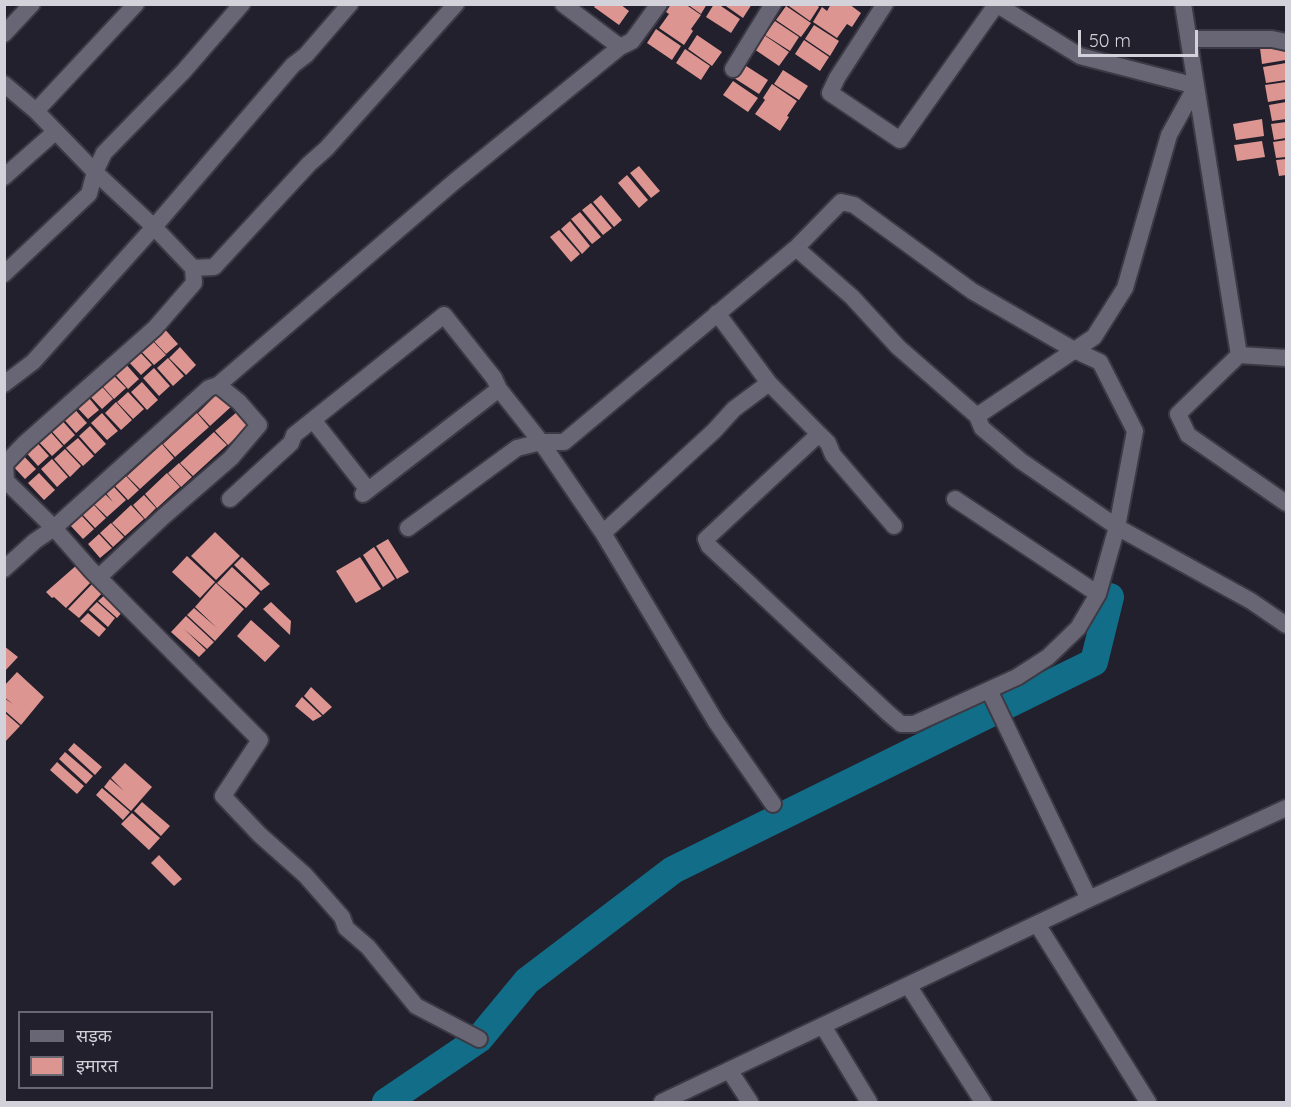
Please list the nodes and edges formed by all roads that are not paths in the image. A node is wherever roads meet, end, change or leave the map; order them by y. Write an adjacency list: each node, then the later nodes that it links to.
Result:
1 (32, 4): 12 (street)
2 (136, 4): 19 (street)
3 (242, 4): 21 (street)
4 (350, 4): 23 (street)
5 (456, 4): 25 (street)
6 (563, 4): 15 (street)
7 (659, 4): 15 (street)
8 (773, 4): 16 (street)
9 (885, 4): 11 (street)
10 (1184, 4): 13 (street)
11 (996, 5): 18 (street)
12 (4, 34)
13 (1189, 39): 14 (street); 18 (street)
14 (1287, 42)
15 (620, 47): 33 (street)
16 (733, 69)
17 (4, 84): 19 (street)
18 (1196, 86): 28 (street); 29 (street)
19 (36, 111): 20 (street)
20 (56, 132): 21 (street); 22 (street)
21 (95, 172): 23 (street); 26 (street)
22 (4, 177)
23 (154, 227): 25 (street); 32 (street)
24 (796, 248): 27 (street); 28 (street); 35 (street)
25 (193, 268): 44 (street)
26 (4, 274)
27 (717, 314): 31 (street); 38 (street)
28 (1074, 350): 35 (street); 43 (street)
29 (1239, 355): 30 (street); 41 (street)
30 (1287, 358)
31 (769, 383): 37 (street); 46 (street)
32 (4, 384)
33 (218, 385): 44 (street); 48 (street)
34 (499, 389): 36 (street); 36 (street); 38 (street)
35 (977, 416): 43 (street)
36 (313, 420): 39 (street)
37 (819, 434): 42 (street); 51 (street)
38 (541, 442): 45 (street); 46 (street)
39 (230, 499)
40 (955, 499): 49 (street)
41 (1287, 503)
42 (894, 526)
43 (1117, 527): 49 (street); 50 (street)
44 (54, 528): 47 (street); 48 (street)
45 (408, 528)
46 (603, 533): 52 (street)
47 (4, 569)
48 (99, 577): 58 (street)
49 (1098, 594): 51 (street)
50 (1287, 625)
51 (989, 690): 54 (street)
52 (773, 804)
53 (1287, 808): 54 (street)
54 (1089, 899): 55 (street)
55 (1037, 924): 56 (street); 64 (street)
56 (908, 986): 57 (street); 63 (street)
57 (823, 1026): 59 (street); 62 (street)
58 (479, 1039)
59 (729, 1070): 60 (street); 61 (street)
60 (662, 1102)
61 (750, 1102)
62 (869, 1102)
63 (983, 1102)
64 (1148, 1102)

